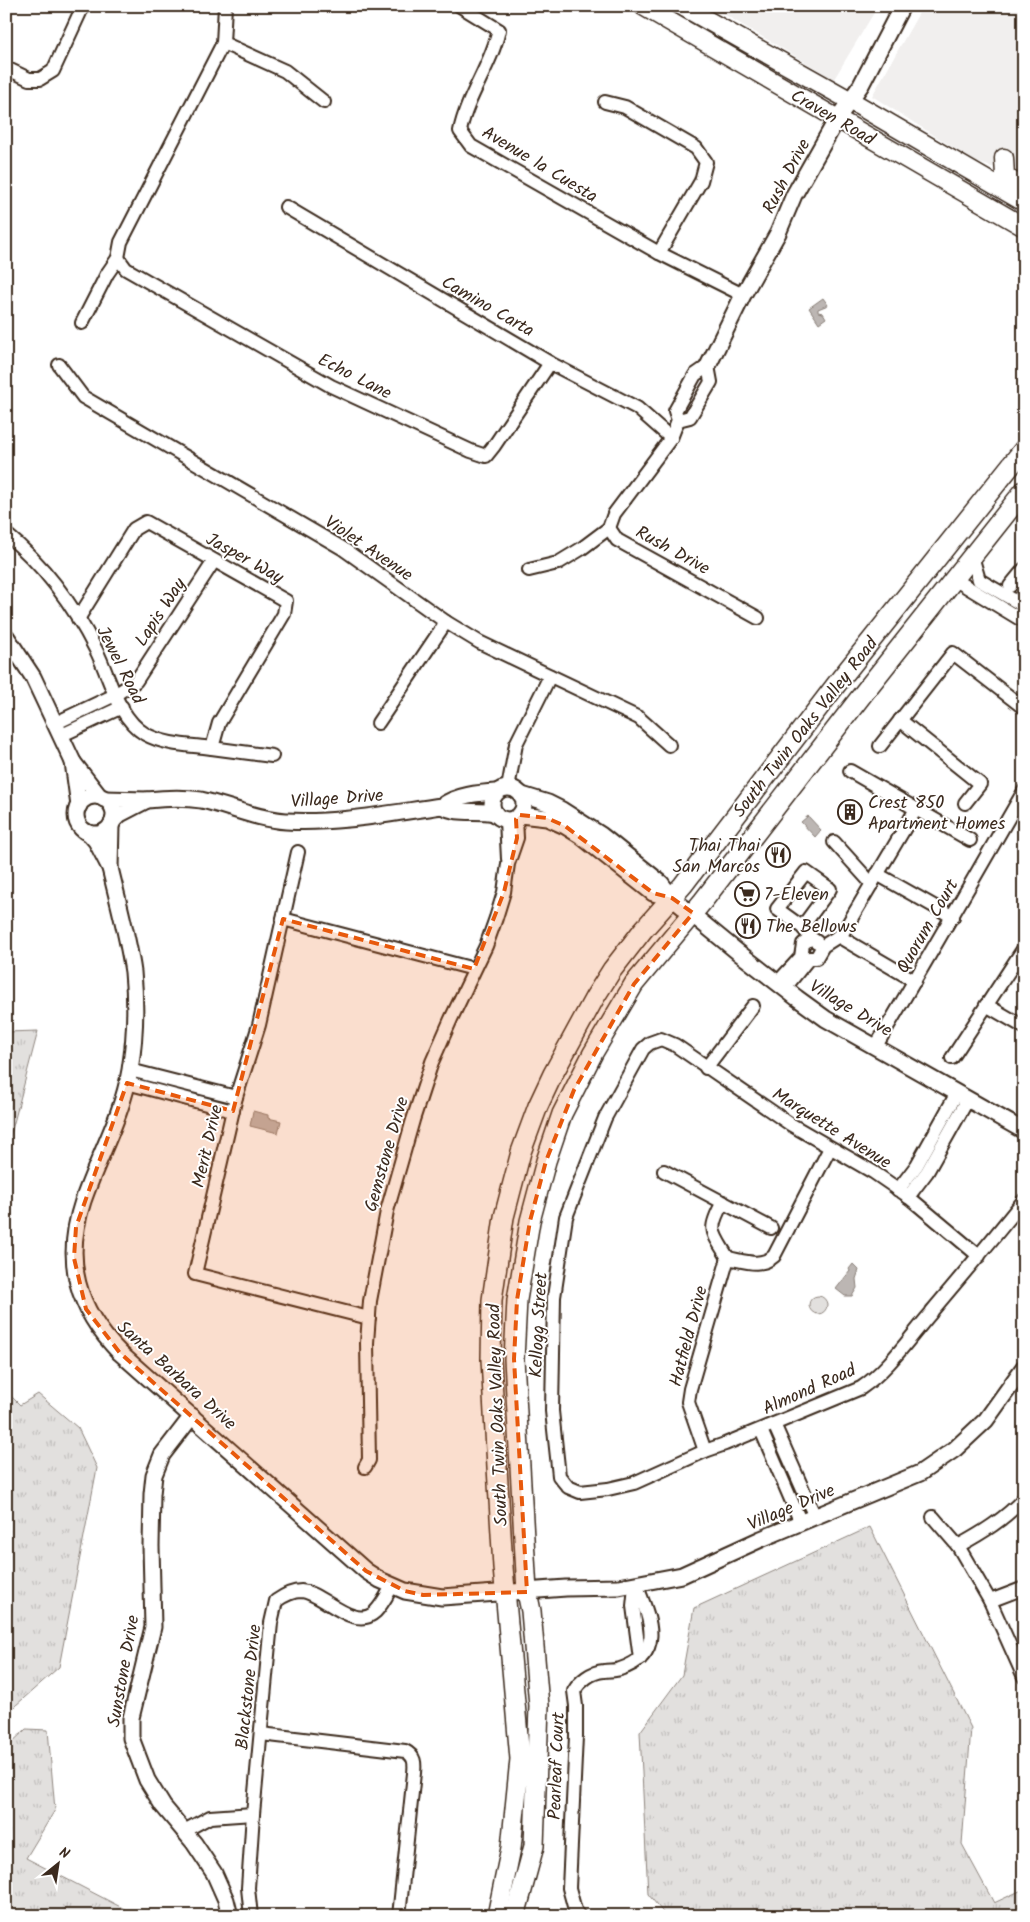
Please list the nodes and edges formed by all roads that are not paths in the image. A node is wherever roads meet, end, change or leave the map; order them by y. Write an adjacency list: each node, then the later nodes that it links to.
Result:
1 (83, 6): 8 (street)
2 (225, 6): 7 (street)
3 (460, 6): 18 (street, Avenue la Cuesta)
4 (643, 6): 12 (main road, Craven Road)
5 (682, 6): 9 (main road, Craven Road)
6 (902, 6): 9 (street, Rush Drive)
7 (223, 43): 10 (street); 19 (street)
8 (6, 68)
9 (851, 101): 12 (street, Rush Drive); 15 (main road, Craven Road)
10 (324, 102)
11 (605, 102): 18 (street)
12 (837, 120): 17 (main road, Craven Road); 20 (street, Rush Drive)
13 (1004, 158): 14 (main road)
14 (1024, 190)
15 (1024, 202)
16 (286, 207): 22 (street, Camino Carta)
17 (1024, 227)
18 (659, 253): 20 (street, Avenue la Cuesta)
19 (118, 258): 21 (street); 22 (street, Echo Lane)
20 (743, 295): 24 (street, Rush Drive)
21 (82, 324)
22 (550, 363): 28 (street, Camino Carta)
23 (59, 365): 44 (street, Violet Avenue)
24 (708, 366): 25 (street, Rush Drive); 26 (street, Rush Drive)
25 (683, 396): 26 (street); 27 (street, Rush Drive)
26 (697, 405): 27 (street, Rush Drive)
27 (678, 420): 28 (street, Rush Drive)
28 (670, 438): 32 (street, Rush Drive)
29 (1024, 449): 31 (main road, South Twin Oaks Valley Road)
30 (1024, 491): 34 (main road, South Twin Oaks Valley Road)
31 (980, 505): 38 (main road); 78 (main road, South Twin Oaks Valley Road)
32 (608, 528): 37 (street); 41 (street, Rush Drive)
33 (6, 534): 42 (street, Jewel Road)
34 (972, 556): 38 (main road, South Twin Oaks Valley Road); 40 (street)
35 (214, 560): 42 (street, Jasper Way); 47 (street, Lapis Way); 57 (street, Jasper Way)
36 (1024, 568): 39 (street)
37 (529, 570)
38 (954, 579): 43 (street); 79 (main road, South Twin Oaks Valley Road)
39 (1010, 586)
40 (1024, 606)
41 (758, 618)
42 (78, 619): 47 (street, Jewel Road)
43 (1024, 619)
44 (446, 622): 46 (street, Violet Avenue); 53 (street)
45 (6, 636): 54 (street)
46 (550, 676): 55 (street, Violet Avenue); 61 (street)
47 (115, 695): 48 (street, Lapis Way); 49 (street, Jewel Road)
48 (94, 705): 51 (street); 54 (street, Lapis Way)
49 (122, 707): 51 (street); 57 (street, Jewel Road)
50 (1024, 708): 52 (street)
51 (100, 718): 54 (street)
52 (900, 720): 56 (street); 66 (street)
53 (378, 723)
54 (59, 729): 59 (street)
55 (669, 745)
56 (880, 746)
57 (212, 748): 58 (street, Jewel Road)
58 (272, 756)
59 (73, 762): 64 (street); 67 (street)
60 (850, 771): 69 (street)
61 (502, 790): 62 (street, Village Drive); 68 (street, Village Drive); 70 (street)
62 (522, 795): 70 (street); 78 (street, Village Drive)
63 (1023, 795): 80 (street, Quorum Court)
64 (102, 798): 65 (street, Village Drive); 67 (street); 71 (street)
65 (147, 800): 68 (street, Village Drive); 71 (street, Village Drive)
66 (966, 803)
67 (79, 806): 72 (street)
68 (442, 806): 70 (street, Village Drive)
69 (916, 808): 73 (street); 77 (street)
70 (509, 817): 78 (street, Village Drive); 87 (street, Gemstone Drive)
71 (112, 823): 72 (street); 76 (street, Santa Barbara Drive)
72 (89, 833): 76 (street, Santa Barbara Drive)
73 (970, 840)
74 (834, 842): 77 (street)
75 (298, 852): 81 (street, Merit Drive)
76 (110, 868): 97 (street, Santa Barbara Drive)
77 (874, 879): 80 (street); 83 (street)
78 (672, 898): 79 (street, Village Drive); 128 (main road, South Twin Oaks Valley Road)
79 (693, 913): 89 (street, Village Drive); 127 (main road, South Twin Oaks Valley Road)
80 (952, 917): 88 (street, Quorum Court)
81 (283, 919): 87 (street); 99 (street, Merit Drive)
82 (802, 928): 84 (street)
83 (838, 936): 85 (street); 88 (street)
84 (810, 938): 85 (street); 89 (street)
85 (823, 946): 89 (street)
86 (1024, 948): 90 (street)
87 (474, 970): 112 (street, Gemstone Drive)
88 (915, 981): 94 (street, Quorum Court)
89 (781, 986): 94 (street, Village Drive)
90 (986, 1005): 92 (street); 95 (street)
91 (753, 1006): 96 (street)
92 (1024, 1027)
93 (661, 1040): 96 (street, Marquette Avenue); 119 (street, Kellogg Street)
94 (876, 1046): 100 (street, Village Drive)
95 (952, 1058)
96 (706, 1068): 104 (street, Marquette Avenue)
97 (128, 1076): 98 (street); 101 (street); 114 (street, Santa Barbara Drive)
98 (208, 1089): 99 (street); 101 (street)
99 (236, 1096): 102 (street, Merit Drive)
100 (962, 1096): 103 (street, Village Drive); 106 (street)
101 (204, 1103): 102 (street)
102 (233, 1111): 112 (street, Merit Drive)
103 (1024, 1131)
104 (830, 1148): 106 (street, Marquette Avenue); 111 (street)
105 (664, 1172): 108 (street)
106 (903, 1193): 110 (street, Marquette Avenue)
107 (1024, 1200): 110 (street, Almond Road)
108 (722, 1202): 109 (street); 111 (street)
109 (771, 1228)
110 (979, 1256): 115 (street, Almond Road)
111 (728, 1258): 117 (street, Hatfield Drive)
112 (369, 1318): 118 (street, Gemstone Drive)
113 (1024, 1367): 122 (street, Village Drive)
114 (192, 1416): 125 (street, Santa Barbara Drive); 136 (street, Sunstone Drive)
115 (774, 1424): 116 (street, Almond Road); 122 (street)
116 (761, 1430): 117 (street, Almond Road); 122 (street)
117 (705, 1451): 119 (street, Almond Road)
118 (365, 1467)
119 (568, 1487)
120 (1024, 1498): 123 (street)
121 (933, 1517): 123 (street)
122 (808, 1520): 124 (street, Village Drive)
123 (958, 1546): 129 (street)
124 (636, 1584): 127 (street, Village Drive); 130 (street); 131 (street)
125 (392, 1586): 128 (street, Santa Barbara Drive); 134 (street, Blackstone Drive)
126 (1024, 1588): 129 (street)
127 (527, 1592): 128 (street, Santa Barbara Drive); 141 (main road, South Twin Oaks Valley Road)
128 (505, 1593): 140 (main road, South Twin Oaks Valley Road)
129 (990, 1601): 133 (street)
130 (650, 1628): 131 (street); 132 (street)
131 (637, 1631): 132 (street)
132 (640, 1659): 142 (street, Pearleaf Court)
133 (1024, 1678)
134 (261, 1734): 135 (street, Blackstone Drive); 139 (street)
135 (253, 1814): 136 (street); 138 (street, Blackstone Drive)
136 (184, 1831): 137 (street, Sunstone Drive)
137 (230, 1916)
138 (251, 1916)
139 (399, 1916)
140 (497, 1916)
141 (515, 1916)
142 (579, 1916)

